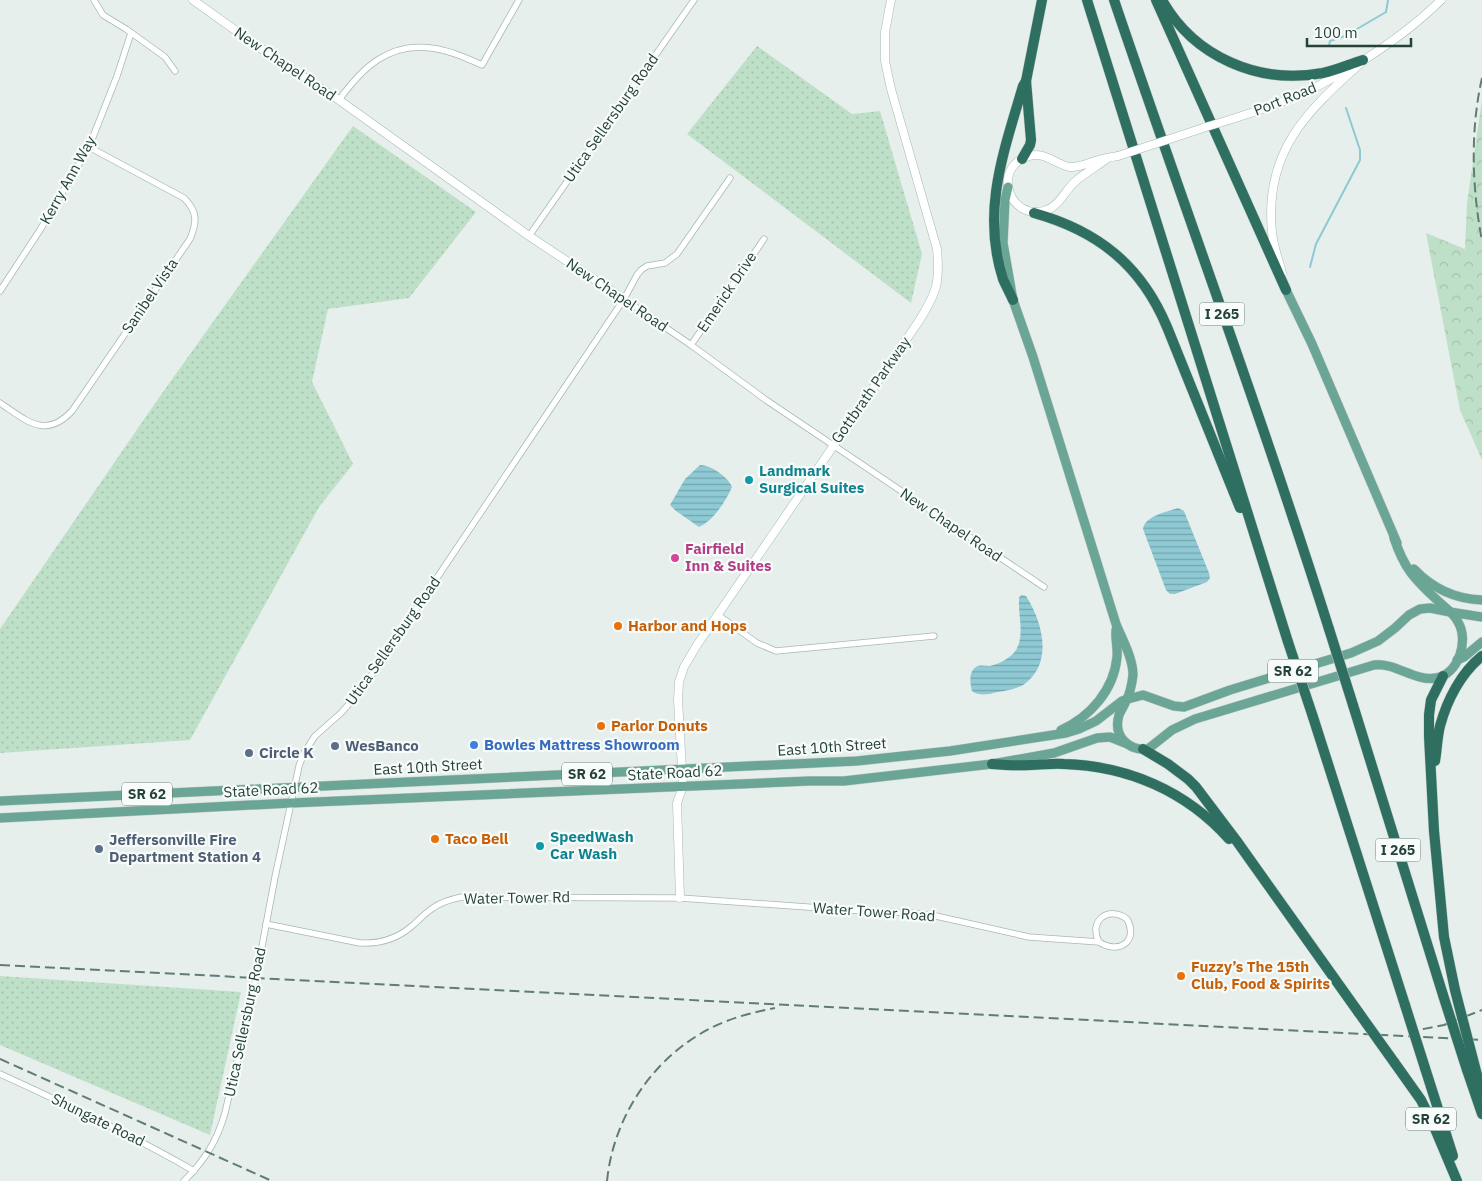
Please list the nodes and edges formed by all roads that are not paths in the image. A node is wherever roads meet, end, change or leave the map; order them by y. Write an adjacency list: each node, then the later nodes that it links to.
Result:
1 (94, 0): 12 (street)
2 (193, 0): 16 (street, New Chapel Road)
3 (519, 0): 16 (street)
4 (694, 0): 23 (street, Utica Sellersburg Road)
5 (891, 0): 31 (street, Gottbrath Parkway)
6 (1042, 0): 15 (highway)
7 (1087, 0): 33 (highway, I 265)
8 (1114, 0): 62 (highway, I 265, bridge)
9 (1156, 0): 25 (highway)
10 (1162, 0): 13 (highway)
11 (1441, 0): 13 (street, Port Road)
12 (131, 33): 14 (street); 17 (street, Kerry Ann Way)
13 (1364, 60): 19 (street, Port Road, bridge); 25 (street)
14 (175, 71)
15 (1026, 80): 18 (highway); 28 (highway)
16 (339, 100): 23 (street, New Chapel Road)
17 (89, 147): 26 (street, Kerry Ann Way); 30 (street, Sanibel Vista)
18 (1022, 158): 19 (street, Port Road); 21 (street)
19 (1108, 158): 22 (street)
20 (730, 178): 27 (street, Utica Sellersburg Road)
21 (1008, 187): 22 (street); 28 (main road)
22 (1034, 213): 33 (highway)
23 (529, 236): 27 (street, New Chapel Road)
24 (764, 239): 29 (street, Emerick Drive)
25 (1286, 290): 32 (main road)
26 (0, 291)
27 (624, 299): 29 (street, New Chapel Road); 53 (street, Utica Sellersburg Road)
28 (1013, 300): 39 (main road)
29 (691, 345): 31 (street, New Chapel Road)
30 (0, 403)
31 (833, 446): 34 (street, New Chapel Road); 37 (street, Gottbrath Parkway)
32 (1394, 538): 35 (main road); 36 (main road)
33 (1260, 552): 68 (highway, I 265, bridge)
34 (1044, 587)
35 (1482, 600)
36 (1450, 612): 38 (main road); 43 (main road); 45 (main road, SR 62)
37 (718, 614): 40 (street); 50 (street, Gottbrath Parkway)
38 (1482, 617)
39 (1116, 624): 45 (main road); 46 (main road)
40 (934, 636)
41 (1482, 642): 43 (main road)
42 (1482, 656): 51 (highway)
43 (1457, 660): 44 (main road)
44 (1443, 676): 48 (main road); 51 (highway)
45 (1128, 699): 46 (main road, East 10th Street / SR 62); 47 (main road)
46 (1044, 737): 50 (main road, East 10th Street / SR 62)
47 (1125, 743): 48 (main road); 49 (main road)
48 (1143, 750): 57 (highway)
49 (992, 764): 52 (main road, State Road 62 / SR 62); 57 (highway, SR 62)
50 (681, 769): 52 (street, Gottbrath Parkway); 53 (main road, East 10th Street / SR 62)
51 (1432, 774): 62 (highway, bridge)
52 (683, 786): 55 (main road, State Road 62 / SR 62); 59 (street, Gottbrath Parkway)
53 (294, 787): 54 (main road, East 10th Street / SR 62); 55 (street, Utica Sellersburg Road)
54 (0, 801)
55 (291, 802): 56 (main road, State Road 62 / SR 62); 60 (street, Utica Sellersburg Road)
56 (0, 818)
57 (1267, 884): 68 (highway, SR 62, bridge)
58 (647, 898): 59 (street, Water Tower Road); 60 (street, Water Tower Rd)
59 (680, 898): 61 (street, Water Tower Road)
60 (266, 924): 66 (street, Utica Sellersburg Road)
61 (1099, 942): 61 (street, Water Tower Road)
62 (1472, 1070): 64 (highway); 65 (highway, I 265)
63 (0, 1074): 66 (street, Shungate Road)
64 (1482, 1093)
65 (1482, 1114)
66 (194, 1170): 67 (street, Utica Sellersburg Road)
67 (184, 1181)
68 (1459, 1181)

